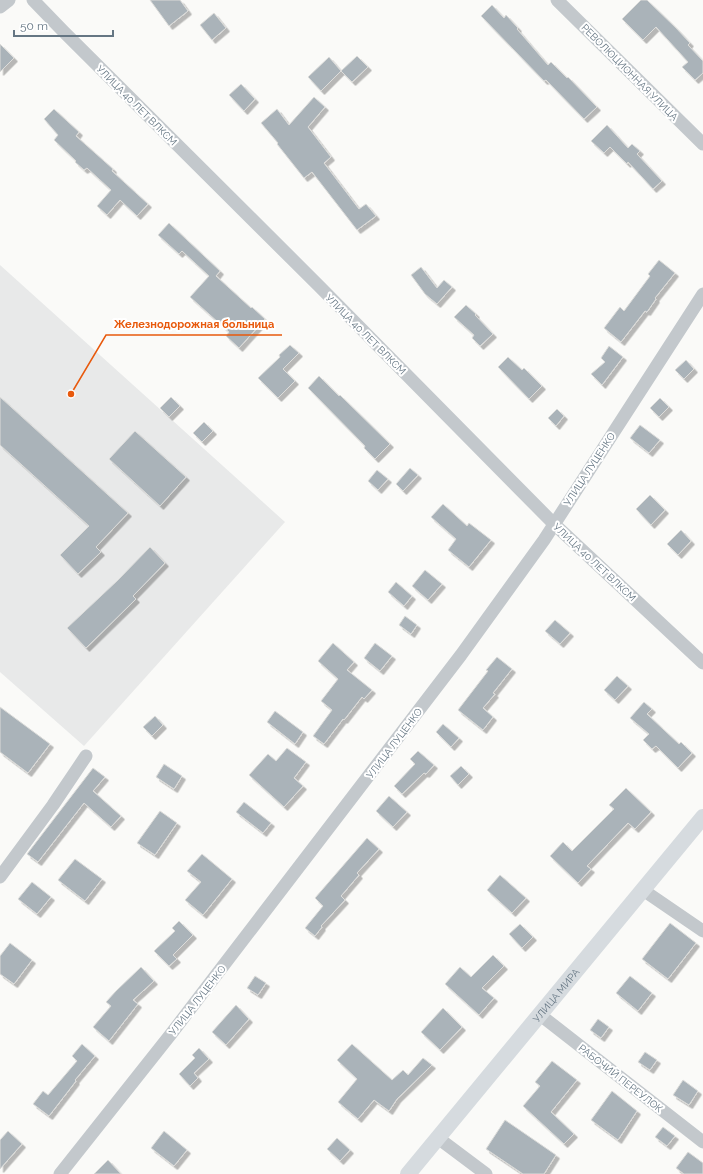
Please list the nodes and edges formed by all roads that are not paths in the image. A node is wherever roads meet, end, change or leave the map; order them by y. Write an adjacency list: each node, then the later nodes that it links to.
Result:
1 (9, 0): 4 (street)
2 (34, 0): 7 (street, УЛИЦА 40 ЛЕТ ВЛКСМ)
3 (557, 0): 5 (street, РЕВОЛЮЦИОННАЯ УЛИЦА)
4 (0, 7)
5 (703, 144)
6 (703, 294): 7 (street, УЛИЦА ЛУЦЕНКО)
7 (553, 523): 8 (street, УЛИЦА 40 ЛЕТ ВЛКСМ); 17 (street, УЛИЦА ЛУЦЕНКО)
8 (703, 663)
9 (86, 756): 11 (street)
10 (703, 817): 12 (main road, УЛИЦА МИРА)
11 (0, 877)
12 (643, 890): 13 (street); 14 (main road, УЛИЦА МИРА)
13 (703, 931)
14 (539, 1014): 15 (main road, УЛИЦА МИРА); 16 (street, РАБОЧИЙ ПЕРЕУЛОК)
15 (438, 1138): 18 (main road, УЛИЦА МИРА); 19 (street)
16 (703, 1142)
17 (60, 1174)
18 (408, 1174)
19 (486, 1174)

